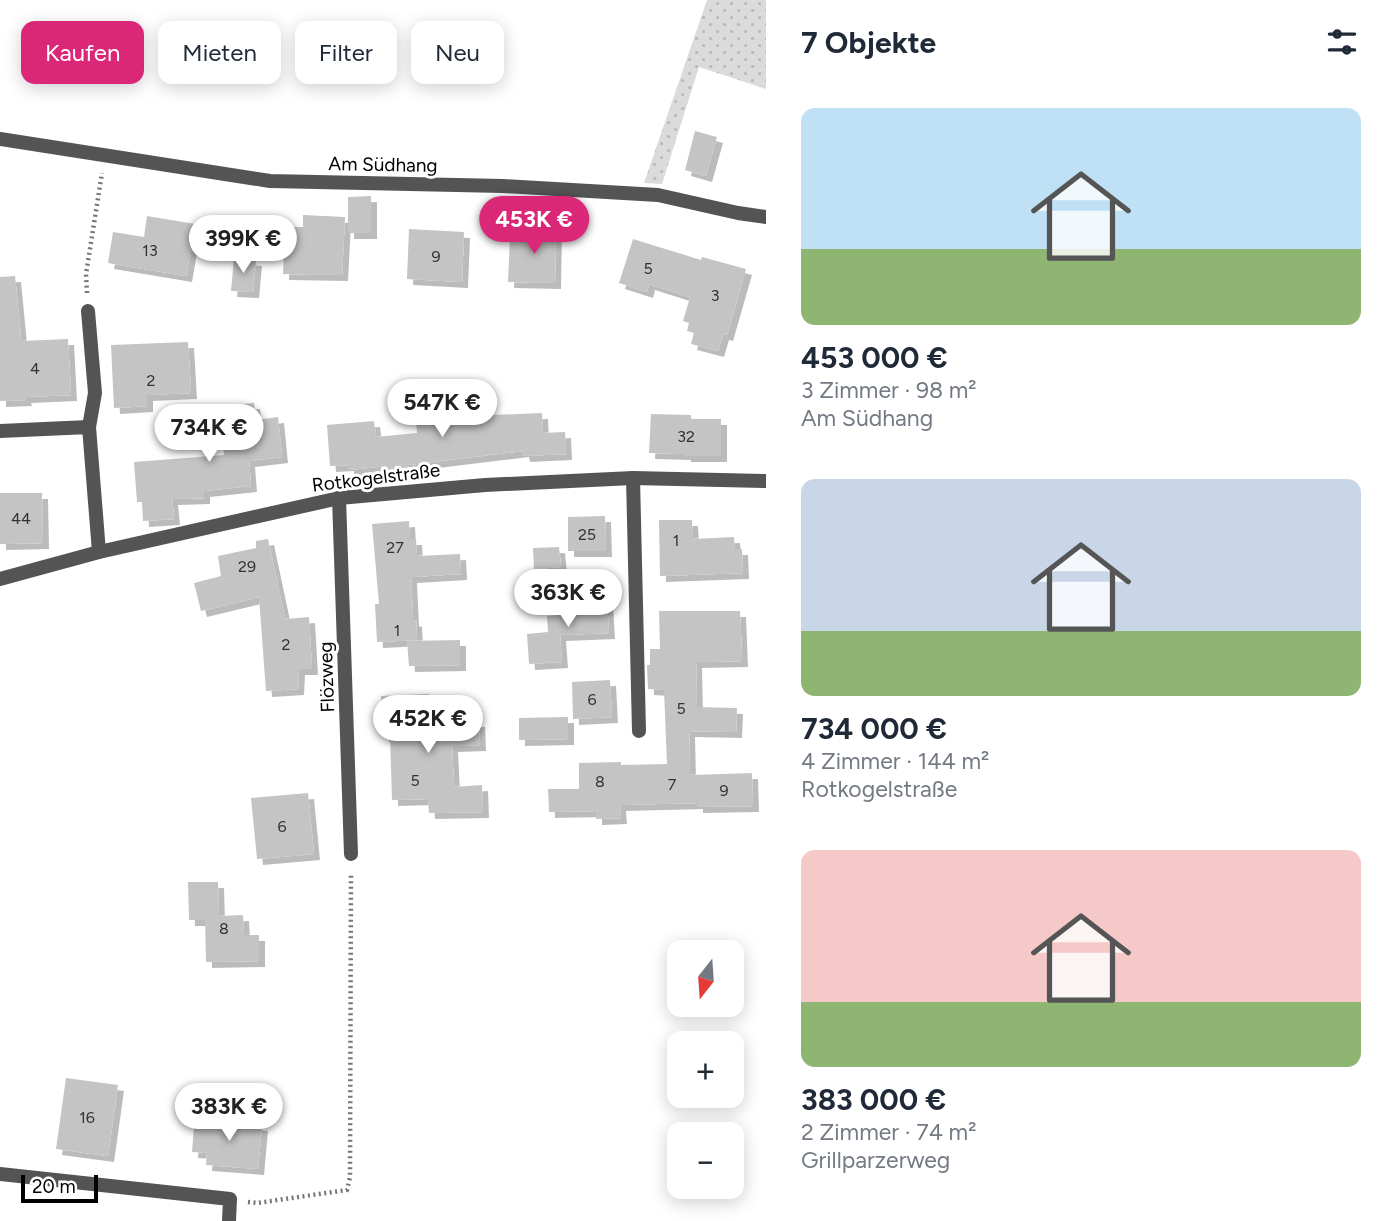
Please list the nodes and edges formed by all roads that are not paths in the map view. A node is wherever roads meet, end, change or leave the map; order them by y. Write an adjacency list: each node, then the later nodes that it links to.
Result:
1 (0, 138): 2 (street, Am Südhang)
2 (766, 217)
3 (88, 311): 4 (street)
4 (89, 427): 5 (street); 9 (street)
5 (0, 431)
6 (633, 478): 7 (street, Rotkogelstraße); 8 (street, Rotkogelstraße); 11 (street)
7 (766, 481)
8 (339, 498): 9 (street, Rotkogelstraße); 12 (street, Flözweg)
9 (99, 552): 10 (street, Rotkogelstraße)
10 (0, 579)
11 (639, 731)
12 (351, 854)
13 (0, 1174): 14 (street)
14 (229, 1221)

